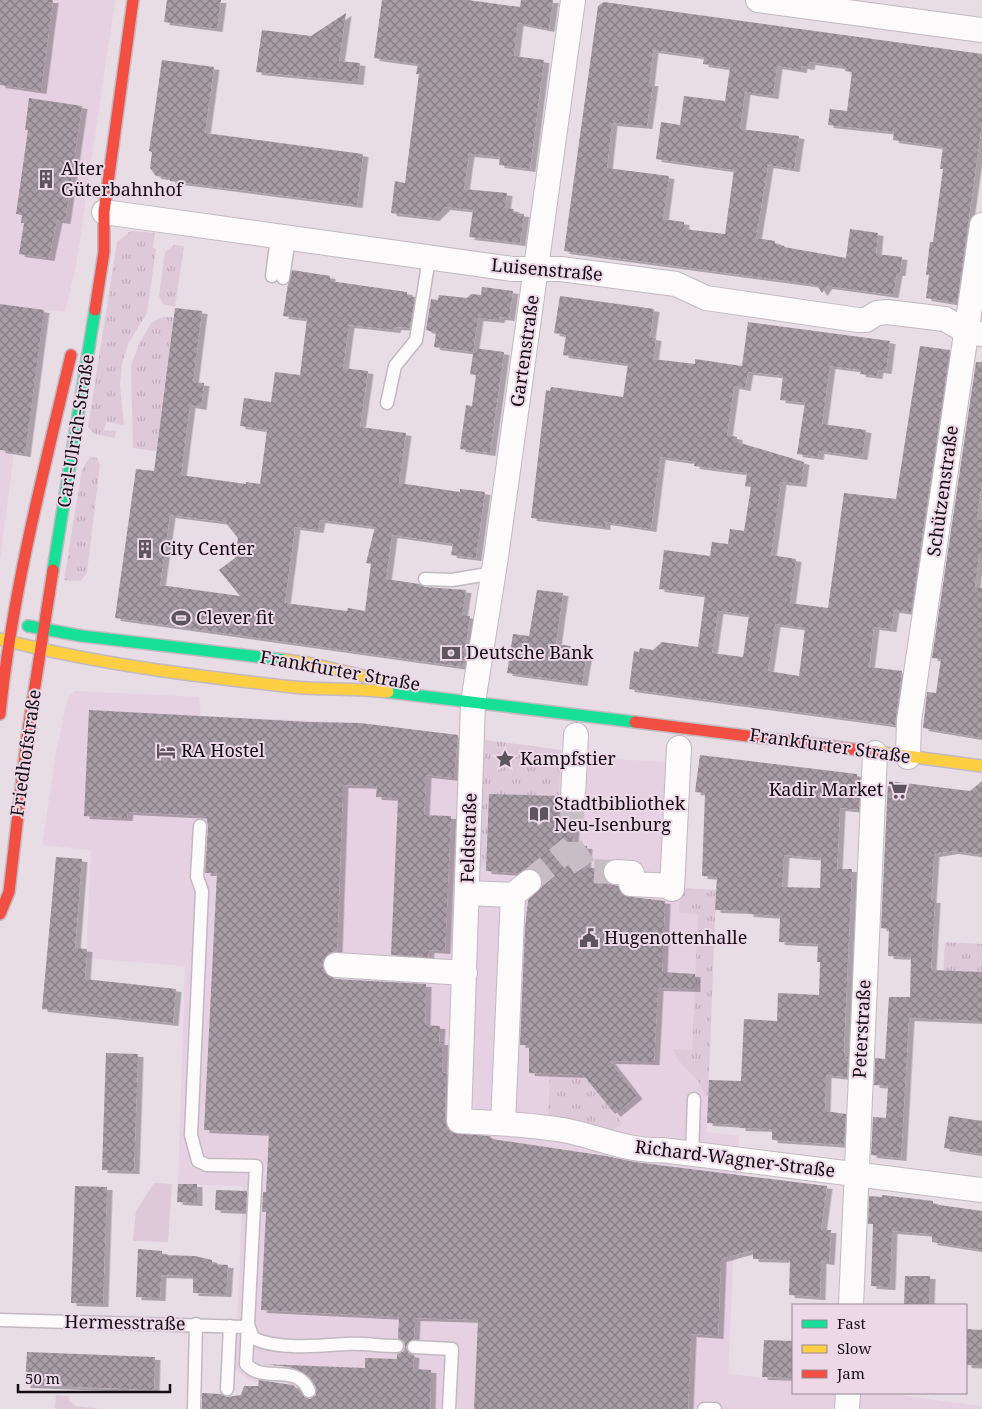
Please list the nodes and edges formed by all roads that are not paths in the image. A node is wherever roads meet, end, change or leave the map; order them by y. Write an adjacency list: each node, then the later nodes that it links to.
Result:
1 (133, 0): 5 (main road, Carl-Ulrich-Straße)
2 (573, 0): 10 (street, Gartenstraße)
3 (758, 0): 4 (street)
4 (982, 30)
5 (104, 212): 7 (street, Luisenstraße); 8 (main road, Carl-Ulrich-Straße); 19 (main road, Carl-Ulrich-Straße)
6 (982, 225): 12 (street, Schützenstraße)
7 (283, 238): 9 (street, Luisenstraße); 11 (lane)
8 (91, 250)
9 (429, 258): 10 (street, Luisenstraße); 14 (lane)
10 (536, 267): 12 (street, Luisenstraße); 15 (street, Gartenstraße)
11 (278, 277)
12 (974, 333): 29 (street, Schützenstraße)
13 (73, 345): 18 (main road, Carl-Ulrich-Straße)
14 (387, 402)
15 (494, 573): 16 (lane); 22 (street, Gartenstraße)
16 (425, 579)
17 (0, 621): 18 (main road, Frankfurter Straße)
18 (14, 624): 19 (main road, Frankfurter Straße); 20 (main road, Friedhofstraße)
19 (46, 629): 21 (main road, Carl-Ulrich-Straße); 22 (main road, Frankfurter Straße)
20 (5, 640): 21 (main road, Frankfurter Straße); 25 (main road, Friedhofstraße)
21 (42, 650): 22 (main road, Frankfurter Straße); 35 (main road, Friedhofstraße)
22 (474, 698): 23 (main road, Frankfurter Straße); 27 (main road, Frankfurter Straße); 34 (street, Feldstraße)
23 (556, 700)
24 (620, 708): 27 (main road, Frankfurter Straße)
25 (0, 714)
26 (576, 735): 31 (street)
27 (678, 737): 28 (main road, Frankfurter Straße); 33 (street)
28 (875, 753): 29 (main road, Frankfurter Straße); 42 (street, Peterstraße)
29 (908, 757): 30 (main road, Frankfurter Straße)
30 (982, 766)
31 (573, 797)
32 (200, 826): 48 (lane)
33 (616, 872)
34 (467, 893): 37 (street, Feldstraße); 40 (street)
35 (0, 914)
36 (336, 965): 37 (street)
37 (465, 973): 39 (street, Feldstraße)
38 (694, 1099): 41 (lane)
39 (459, 1121): 40 (street, Richard-Wagner-Straße)
40 (503, 1123): 41 (street, Richard-Wagner-Straße)
41 (692, 1154): 42 (street, Richard-Wagner-Straße)
42 (856, 1173): 43 (street, Richard-Wagner-Straße); 44 (street, Peterstraße)
43 (982, 1190)
44 (851, 1304)
45 (0, 1320): 46 (lane, Hermesstraße)
46 (196, 1324): 47 (lane); 53 (lane, Hermesstraße)
47 (230, 1326): 48 (lane); 51 (lane)
48 (249, 1327): 49 (lane); 52 (lane)
49 (397, 1346)
50 (414, 1347): 54 (lane)
51 (227, 1389)
52 (309, 1391)
53 (194, 1409)
54 (449, 1409)
55 (704, 1409): 56 (lane)
56 (715, 1409)

